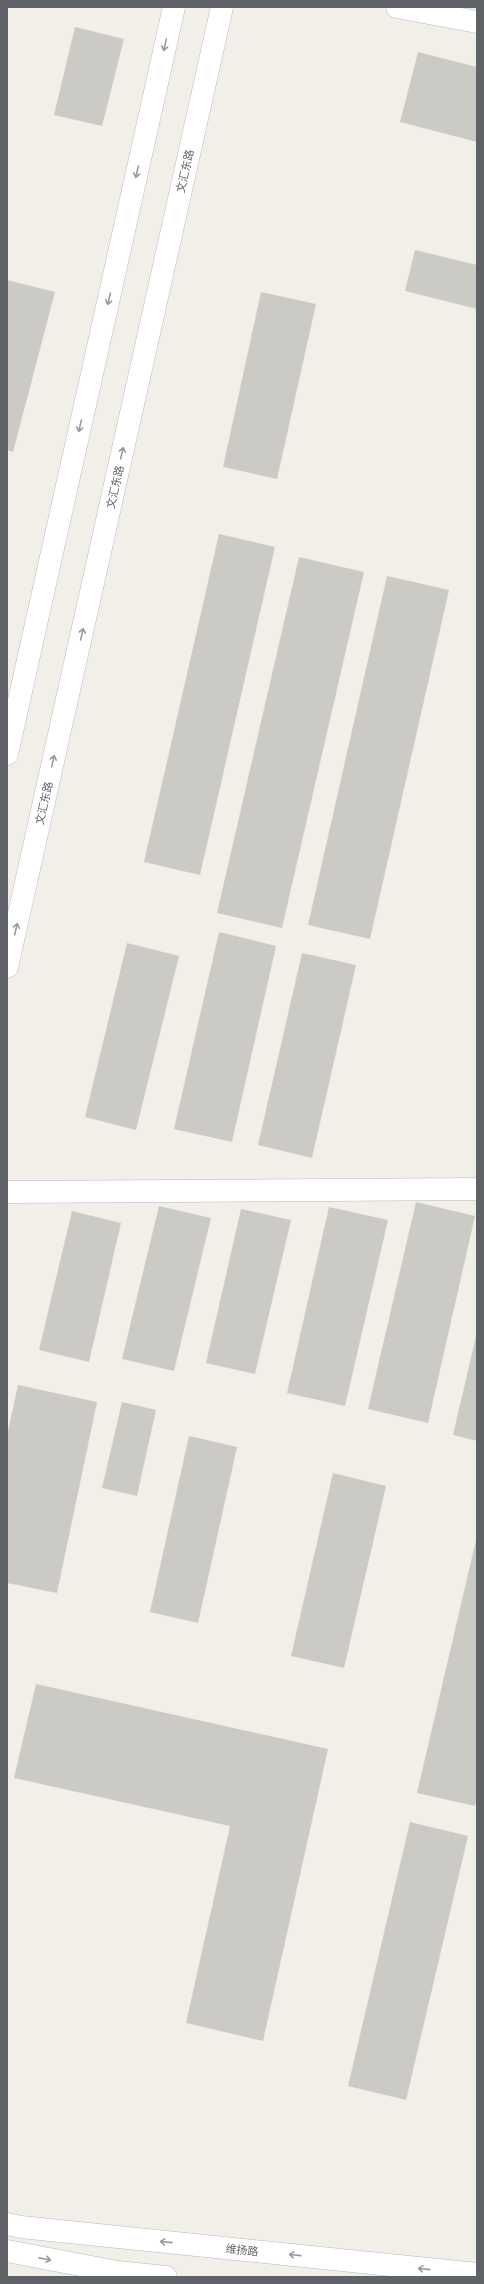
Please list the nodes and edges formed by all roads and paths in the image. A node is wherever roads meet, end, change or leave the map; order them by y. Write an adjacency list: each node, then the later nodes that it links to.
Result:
1 (174, 7): 5 (main road, one-way to 5)
2 (222, 7): 6 (main road, 文汇东路, one-way to 2)
3 (397, 7): 4 (main road)
4 (477, 22)
5 (7, 754)
6 (7, 967)
7 (477, 1189): 8 (main road)
8 (7, 1192)
9 (12, 2223): 11 (main road, 维扬路, one-way to 9)
10 (10, 2254): 12 (main road, one-way to 12)
11 (477, 2274)
12 (166, 2277)

